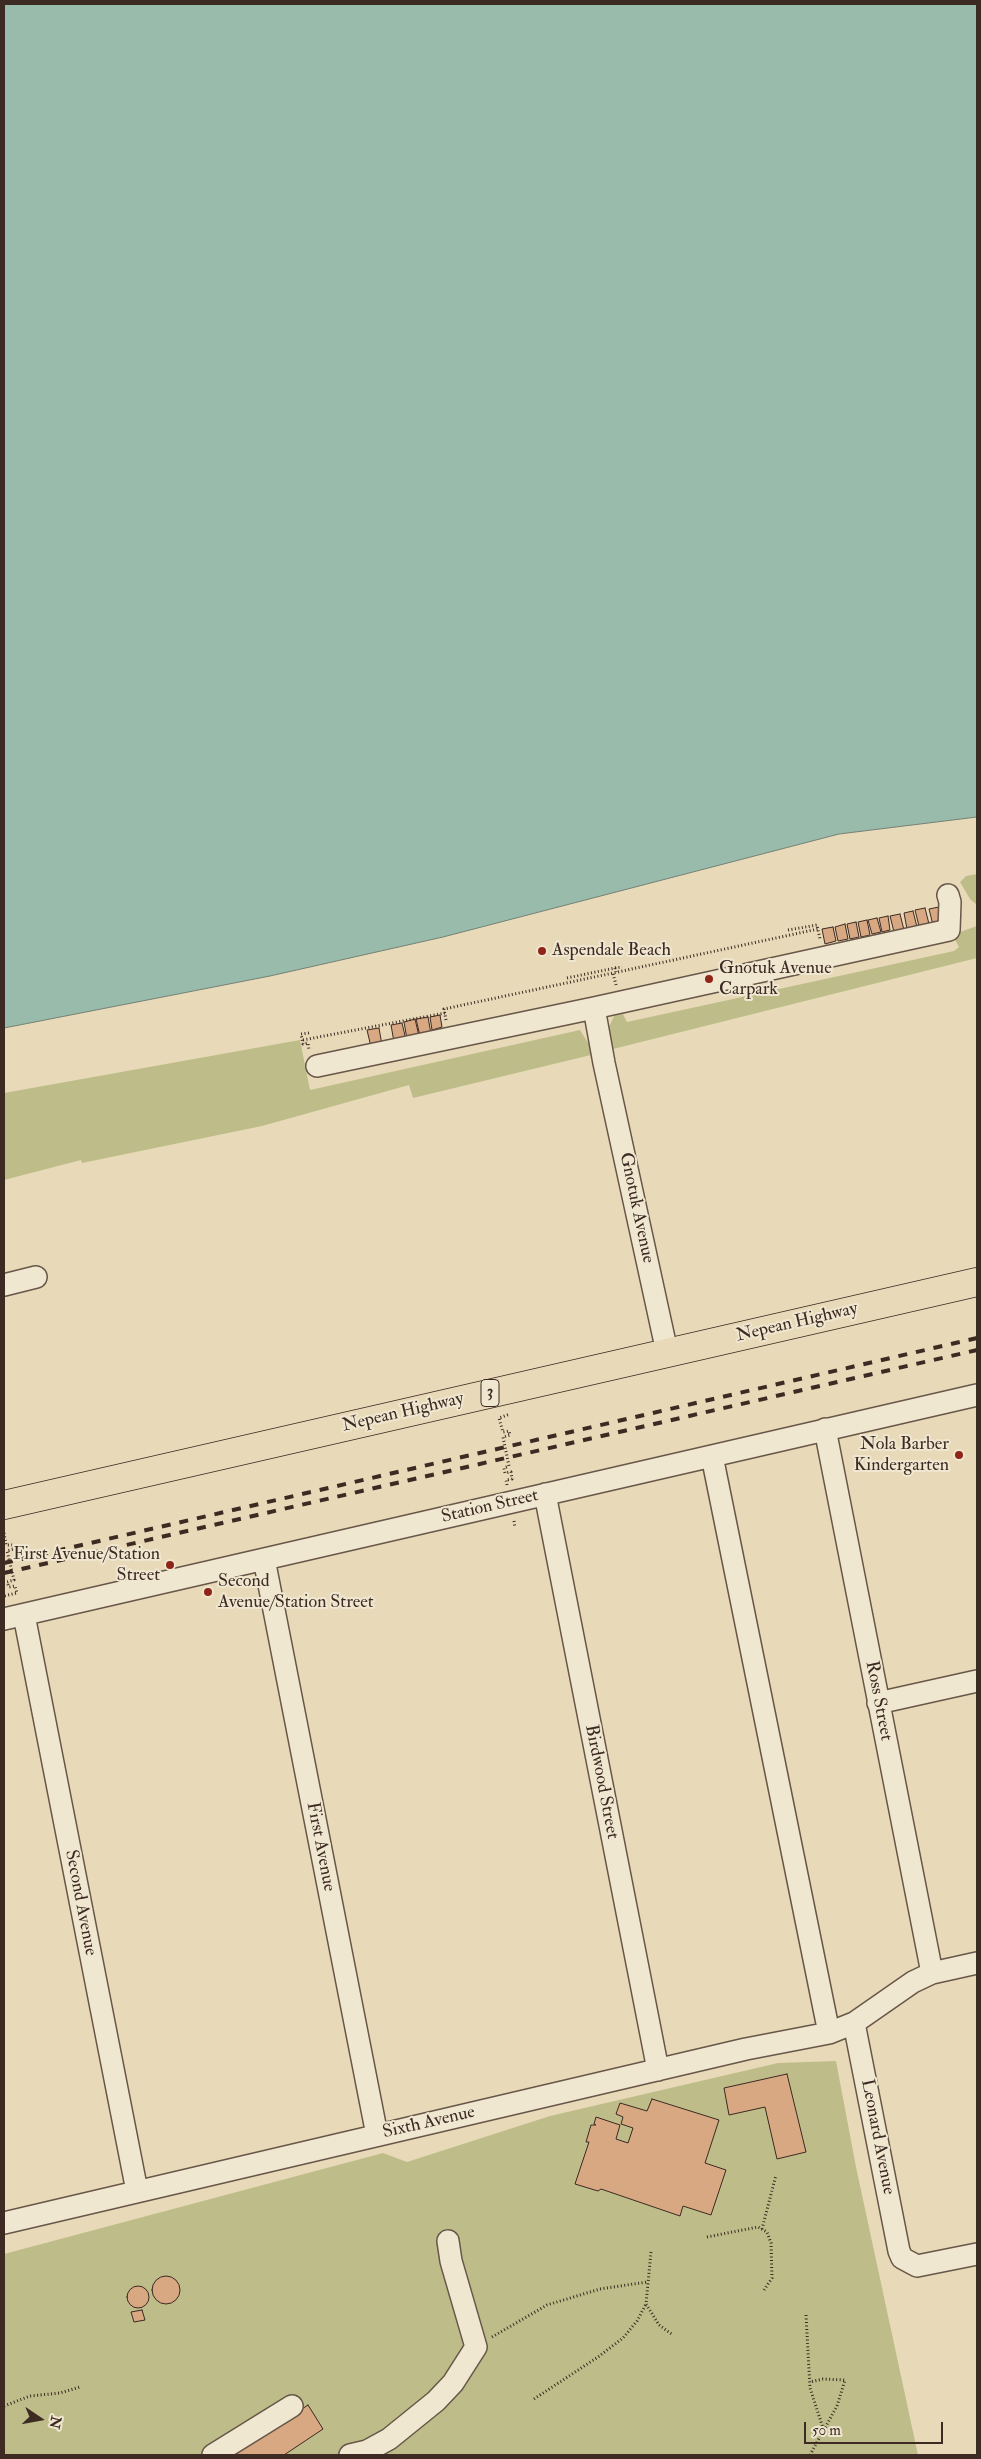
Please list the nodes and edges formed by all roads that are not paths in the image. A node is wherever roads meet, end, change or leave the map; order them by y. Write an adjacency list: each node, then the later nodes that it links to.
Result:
1 (948, 895): 2 (street)
2 (594, 1008): 3 (street); 7 (street, Gnotuk Avenue)
3 (316, 1066)
4 (36, 1278): 6 (street)
5 (977, 1282): 7 (highway, Nepean Highway / 3)
6 (4, 1285)
7 (667, 1352): 12 (highway, Nepean Highway / 3)
8 (977, 1395): 9 (street, Station Street)
9 (825, 1429): 10 (street, Station Street); 16 (street, Ross Street)
10 (712, 1456): 11 (street, Station Street); 20 (street)
11 (545, 1494): 13 (street, Station Street); 21 (street, Birdwood Street)
12 (4, 1505)
13 (264, 1559): 14 (street, Station Street); 22 (street, First Avenue)
14 (14, 1617): 23 (street, Second Avenue)
15 (977, 1680): 16 (street)
16 (878, 1703): 18 (street, Ross Street)
17 (977, 1963): 18 (street, Sixth Avenue)
18 (932, 1973): 19 (street, Sixth Avenue)
19 (854, 2023): 20 (street, Sixth Avenue); 26 (street, Leonard Avenue)
20 (829, 2033): 21 (street, Sixth Avenue)
21 (658, 2070): 22 (street, Sixth Avenue)
22 (377, 2135): 23 (street, Sixth Avenue)
23 (137, 2191): 24 (street, Sixth Avenue)
24 (4, 2223)
25 (448, 2241): 29 (street)
26 (977, 2254)
27 (292, 2406): 28 (street)
28 (213, 2455)
29 (350, 2455)

